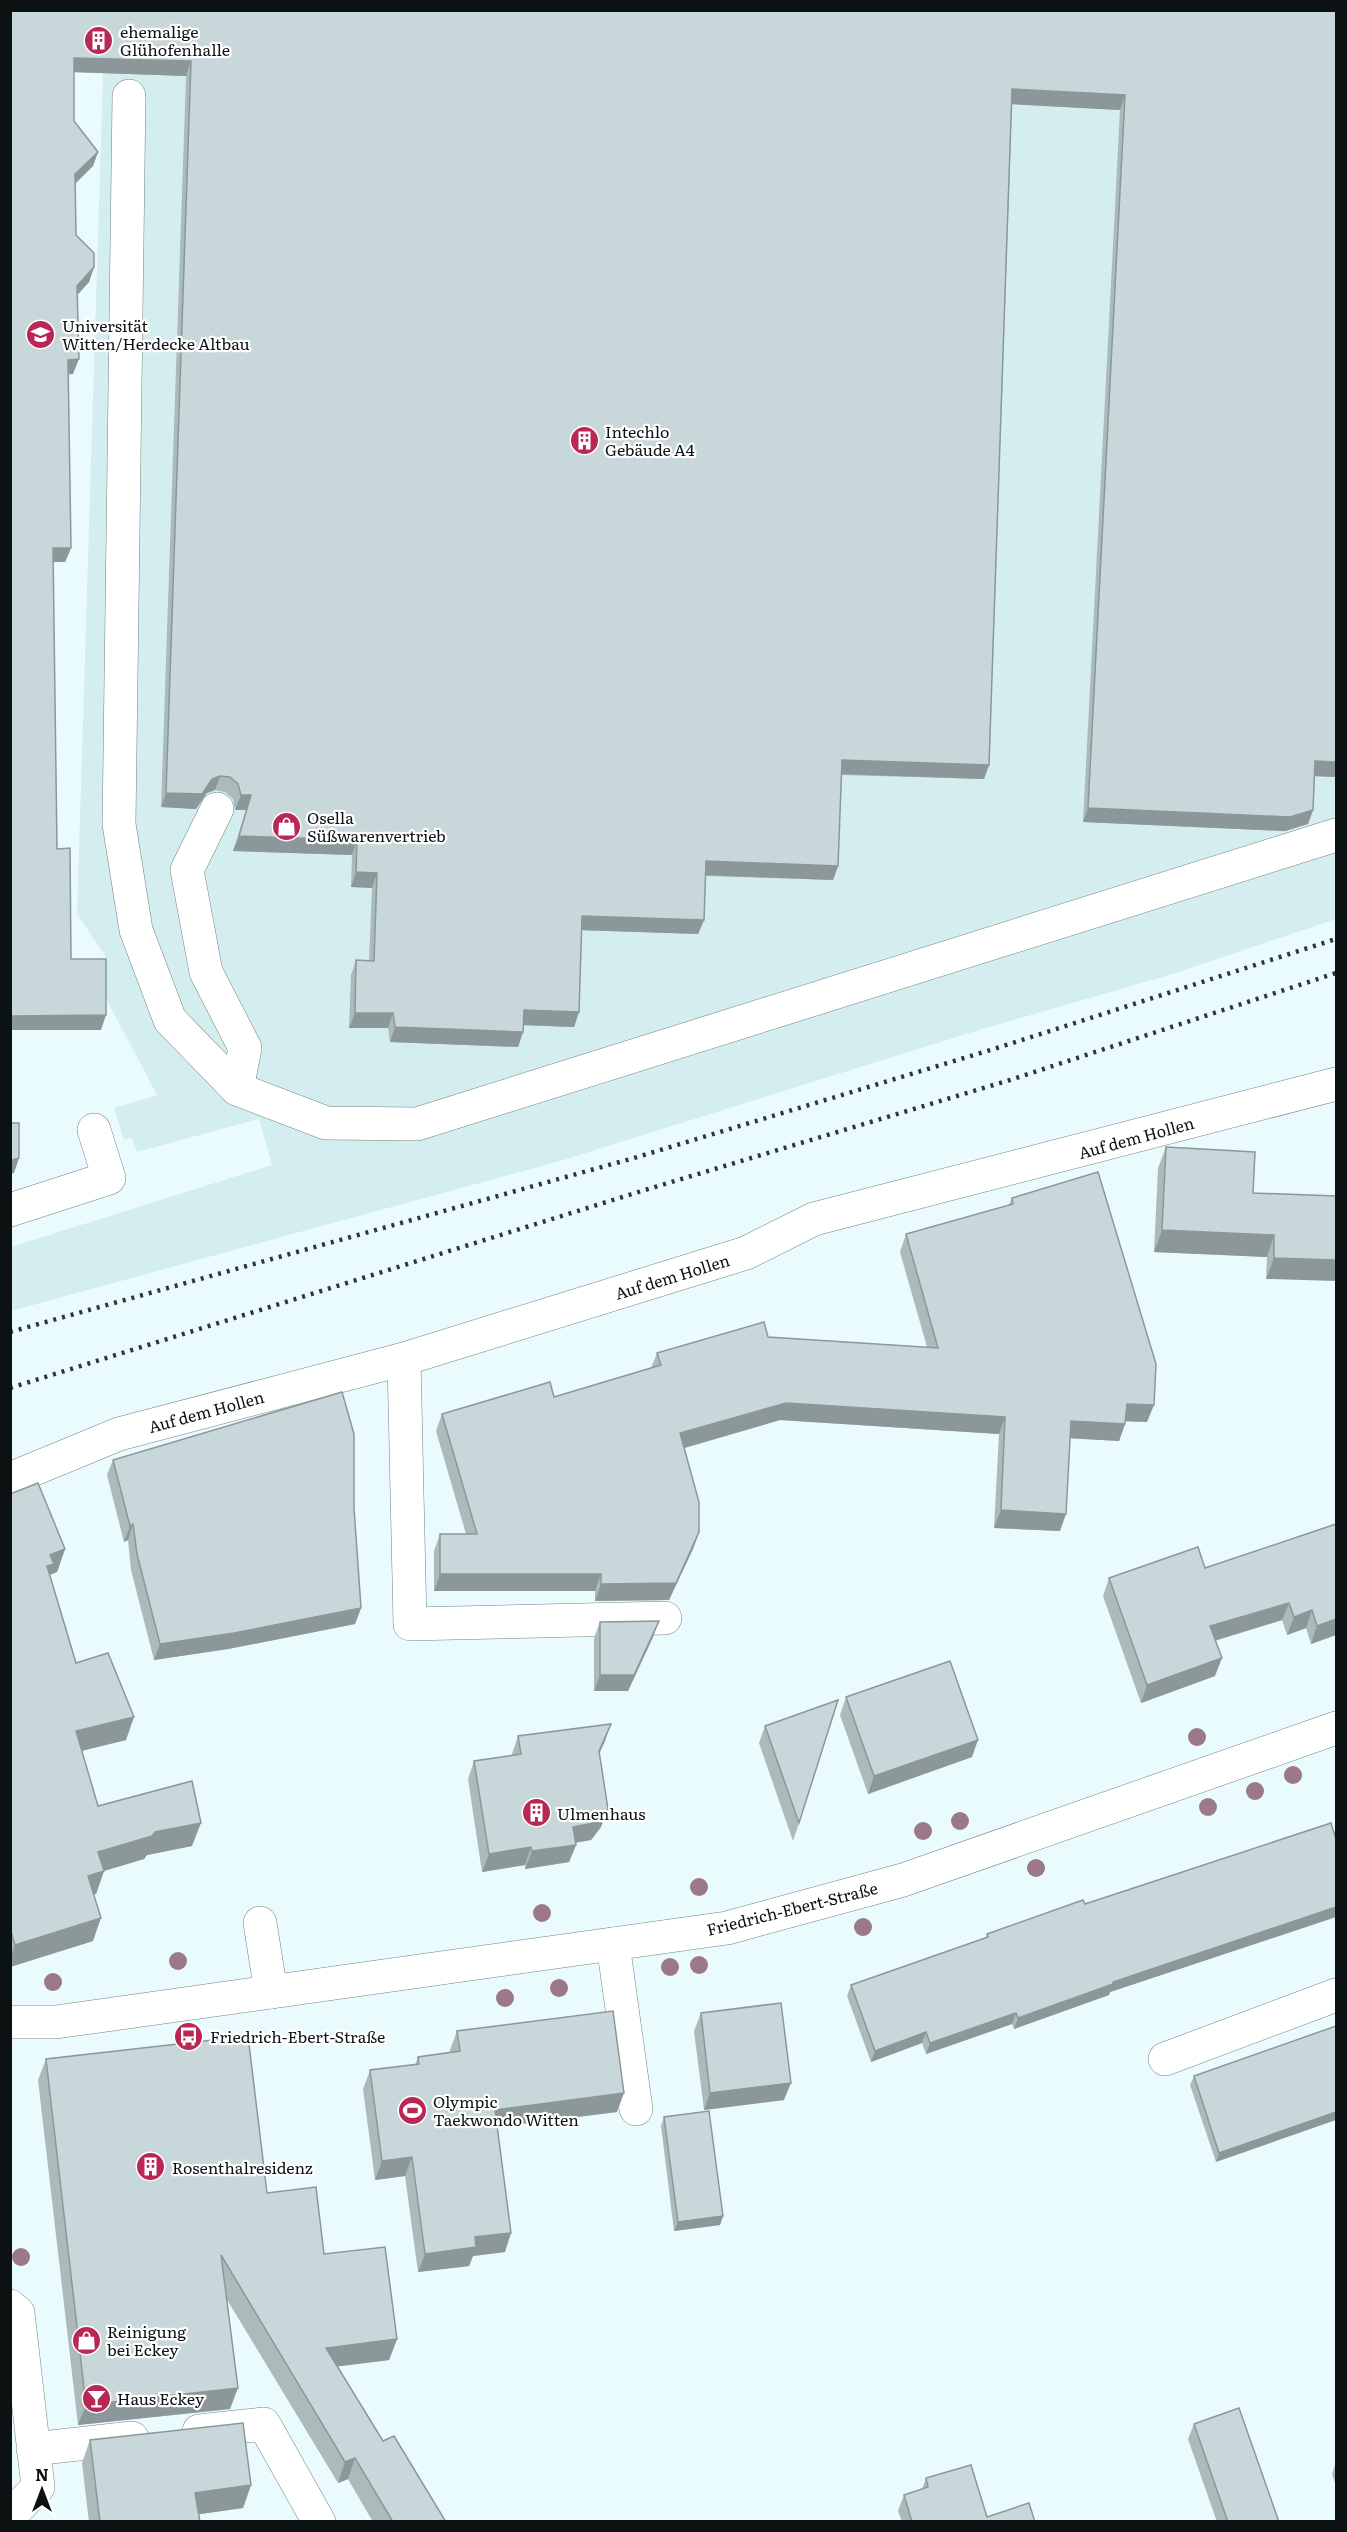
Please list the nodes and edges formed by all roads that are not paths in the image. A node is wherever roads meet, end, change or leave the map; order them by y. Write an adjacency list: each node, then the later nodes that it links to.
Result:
1 (129, 96): 5 (street)
2 (217, 809): 5 (street)
3 (1336, 835): 5 (street)
4 (1336, 1084): 8 (street, Auf dem Hollen)
5 (237, 1089)
6 (94, 1130): 7 (street)
7 (10, 1210)
8 (404, 1359): 9 (street, Auf dem Hollen); 10 (street)
9 (10, 1479)
10 (665, 1618)
11 (1336, 1728): 13 (street, Friedrich-Ebert-Straße)
12 (260, 1923): 14 (street)
13 (613, 1944): 14 (street, Friedrich-Ebert-Straße); 18 (street)
14 (271, 1992): 16 (street, Friedrich-Ebert-Straße)
15 (1336, 1995): 17 (street)
16 (10, 2022)
17 (1165, 2059)
18 (636, 2109)
19 (10, 2306): 20 (street)
20 (33, 2449): 21 (street); 22 (street)
21 (11, 2519)
22 (319, 2522)

